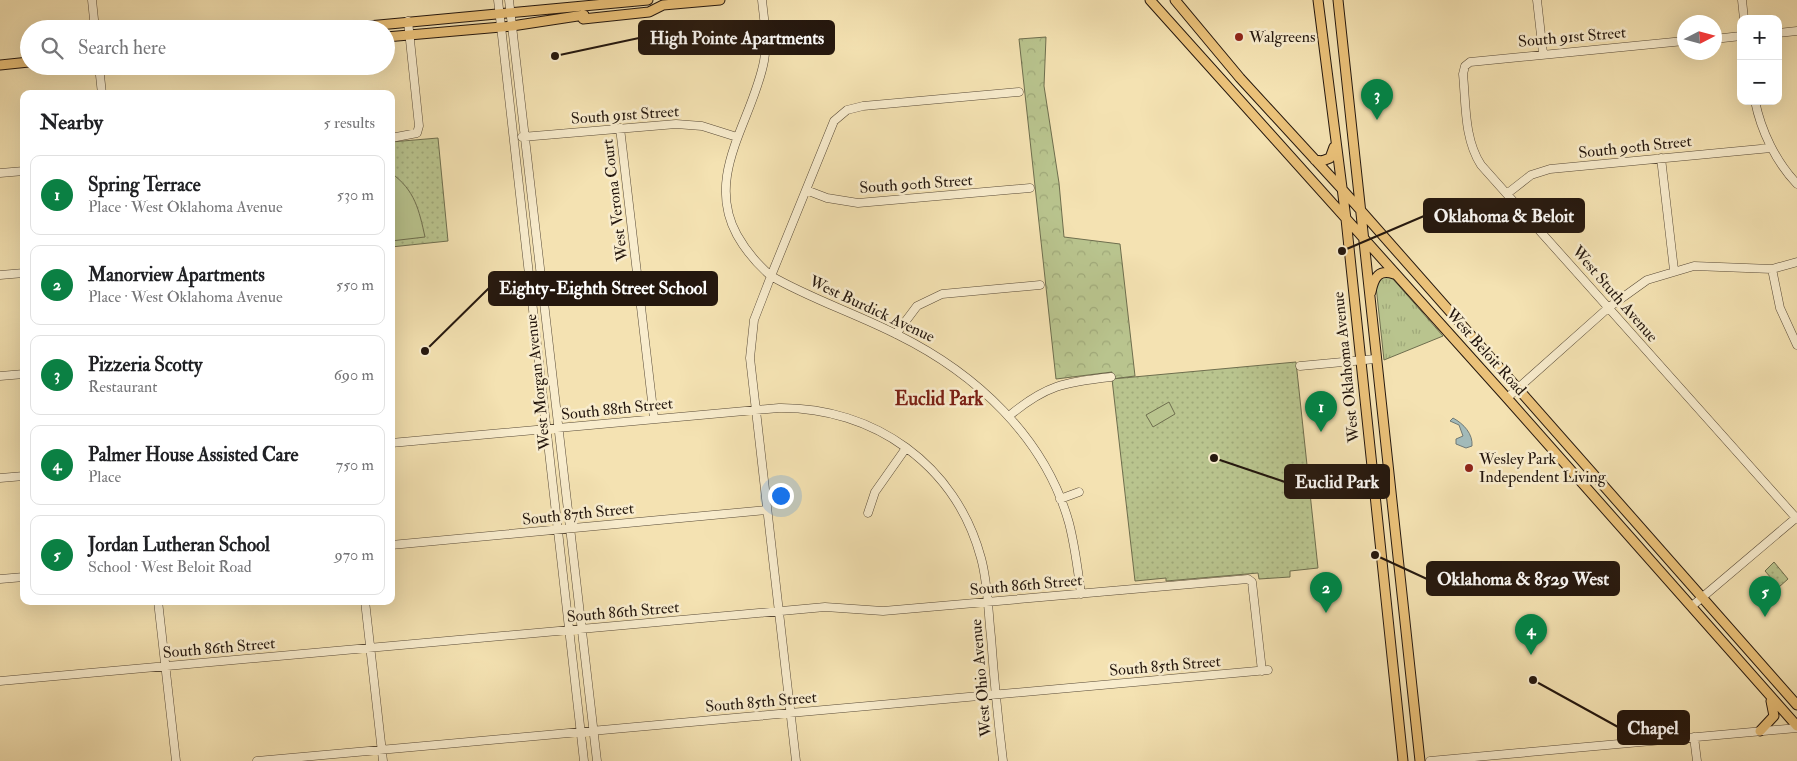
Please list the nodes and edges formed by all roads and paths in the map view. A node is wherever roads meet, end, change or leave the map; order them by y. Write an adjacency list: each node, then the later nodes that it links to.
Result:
1 (92, 0): 17 (street)
2 (498, 0): 15 (street, West Morgan Avenue)
3 (509, 0): 14 (street, West Morgan Avenue)
4 (648, 0): 13 (main road); 14 (main road)
5 (720, 0): 13 (main road)
6 (762, 0): 42 (street, West Burdick Avenue)
7 (1150, 0): 56 (main road, West Beloit Road)
8 (1175, 0): 47 (main road, West Beloit Road)
9 (1318, 0): 43 (main road, West Oklahoma Avenue)
10 (1338, 0): 55 (main road, West Oklahoma Avenue)
11 (1537, 0): 29 (street)
12 (1742, 0): 16 (street)
13 (663, 5): 20 (main road)
14 (510, 12): 15 (main road); 20 (street, West Morgan Avenue)
15 (499, 13): 18 (main road); 21 (street, West Morgan Avenue)
16 (1744, 15)
17 (94, 20)
18 (408, 21): 19 (main road); 24 (street)
19 (395, 22)
20 (512, 26): 21 (main road); 33 (street, West Morgan Avenue)
21 (500, 27): 24 (main road); 34 (street, West Morgan Avenue)
22 (1797, 31): 23 (street)
23 (1782, 33)
24 (410, 35): 25 (main road); 41 (street)
25 (395, 36)
26 (1737, 36): 27 (street)
27 (1722, 37)
28 (1677, 42): 29 (street, South 91st Street)
29 (1543, 54): 32 (street, South 91st Street)
30 (20, 63): 31 (main road)
31 (0, 64)
32 (1465, 66): 54 (street, West Stuth Avenue)
33 (516, 68): 34 (street); 40 (street, West Morgan Avenue)
34 (505, 69): 44 (street, West Morgan Avenue)
35 (100, 75): 36 (street)
36 (102, 90)
37 (1019, 92): 53 (street)
38 (1756, 105): 45 (street)
39 (620, 128): 40 (street, South 91st Street); 42 (street, South 91st Street); 82 (street, West Verona Court)
40 (525, 136): 44 (street, South 91st Street); 66 (street, West Morgan Avenue)
41 (395, 137)
42 (737, 137): 64 (street, West Burdick Avenue)
43 (1335, 137): 47 (main road); 52 (main road, West Oklahoma Avenue)
44 (513, 138): 67 (street, West Morgan Avenue)
45 (1771, 148): 46 (street, South 90th Street); 50 (street)
46 (1661, 158): 54 (street, South 90th Street); 60 (street)
47 (1316, 160): 52 (main road, West Beloit Road)
48 (20, 171): 49 (street)
49 (0, 173)
50 (1797, 184)
51 (1030, 188): 53 (street, South 90th Street)
52 (1341, 188): 55 (main road, West Beloit Road); 56 (main road, West Oklahoma Avenue)
53 (806, 190): 64 (street)
54 (1508, 193): 69 (street, West Stuth Avenue)
55 (1359, 208): 57 (main road, West Oklahoma Avenue); 78 (main road, West Beloit Road)
56 (1346, 219): 57 (main road, West Beloit Road); 73 (main road, West Oklahoma Avenue)
57 (1362, 239): 63 (main road, West Beloit Road); 68 (main road, West Oklahoma Avenue)
58 (1797, 262): 59 (street)
59 (1772, 269): 60 (street); 71 (street)
60 (1674, 270): 69 (street)
61 (20, 273): 62 (street)
62 (0, 275)
63 (1395, 275): 68 (main road); 79 (main road, West Beloit Road)
64 (771, 276): 70 (street, West Burdick Avenue); 80 (street)
65 (1040, 285): 70 (street)
66 (541, 286): 67 (street); 83 (street, West Morgan Avenue)
67 (530, 287): 84 (street, West Morgan Avenue)
68 (1369, 299): 72 (main road, West Oklahoma Avenue)
69 (1608, 308): 78 (street); 93 (street, West Stuth Avenue)
70 (896, 334): 81 (street, West Burdick Avenue)
71 (1797, 345)
72 (1375, 359): 73 (street); 130 (main road, West Oklahoma Avenue)
73 (1360, 360): 74 (street); 129 (main road, West Oklahoma Avenue)
74 (1300, 366)
75 (20, 374): 76 (street)
76 (0, 376)
77 (1111, 377): 81 (street)
78 (1518, 388): 79 (street); 100 (main road, West Beloit Road)
79 (1507, 398): 104 (main road, West Beloit Road)
80 (756, 410): 82 (street, South 88th Street); 86 (street, West Ohio Avenue); 91 (street)
81 (1008, 416): 90 (street, West Burdick Avenue)
82 (654, 418): 83 (street, South 88th Street)
83 (557, 429): 84 (street, South 88th Street); 94 (street, West Morgan Avenue)
84 (546, 430): 85 (street, South 88th Street); 95 (street, West Morgan Avenue)
85 (395, 443)
86 (906, 448): 92 (street); 101 (street, West Ohio Avenue)
87 (20, 476): 88 (street)
88 (0, 478)
89 (1079, 492): 90 (street)
90 (1060, 499): 99 (street, West Burdick Avenue)
91 (767, 510): 94 (street, South 87th Street); 105 (street)
92 (868, 513)
93 (1797, 518): 100 (street)
94 (569, 529): 95 (street, South 87th Street); 106 (street, West Morgan Avenue)
95 (558, 530): 96 (street, South 87th Street); 107 (street, West Morgan Avenue)
96 (395, 545)
97 (20, 577): 98 (street)
98 (0, 579)
99 (1081, 594): 101 (street, South 86th Street); 110 (street, South 86th Street)
100 (1702, 598): 104 (street); 114 (main road, West Beloit Road)
101 (988, 603): 105 (street, South 86th Street); 113 (street, West Ohio Avenue)
102 (158, 605): 109 (street)
103 (366, 605): 108 (street)
104 (1692, 606): 112 (main road, West Beloit Road)
105 (778, 612): 106 (street, South 86th Street); 115 (street)
106 (581, 630): 107 (street, South 86th Street); 117 (street, West Morgan Avenue)
107 (570, 631): 108 (street, South 86th Street); 119 (street, West Morgan Avenue)
108 (371, 648): 109 (street, South 86th Street); 121 (street)
109 (165, 667): 111 (street, South 86th Street); 122 (street)
110 (1265, 671): 113 (street, South 85th Street)
111 (0, 682)
112 (1766, 692): 116 (main road, West Beloit Road); 118 (main road)
113 (996, 696): 115 (street, South 85th Street); 128 (street, West Ohio Avenue)
114 (1797, 705)
115 (791, 714): 117 (street, South 85th Street); 127 (street)
116 (1797, 727): 118 (street)
117 (593, 731): 119 (street, South 85th Street); 126 (street, West Morgan Avenue)
118 (1760, 731): 120 (street)
119 (581, 732): 121 (street, South 85th Street); 125 (street, West Morgan Avenue)
120 (1694, 737): 131 (street); 132 (street)
121 (382, 750): 123 (street, South 85th Street); 124 (street)
122 (176, 761)
123 (257, 761)
124 (383, 761)
125 (584, 761)
126 (597, 761)
127 (796, 761)
128 (1003, 761)
129 (1403, 761)
130 (1420, 761)
131 (1430, 761)
132 (1697, 761)

